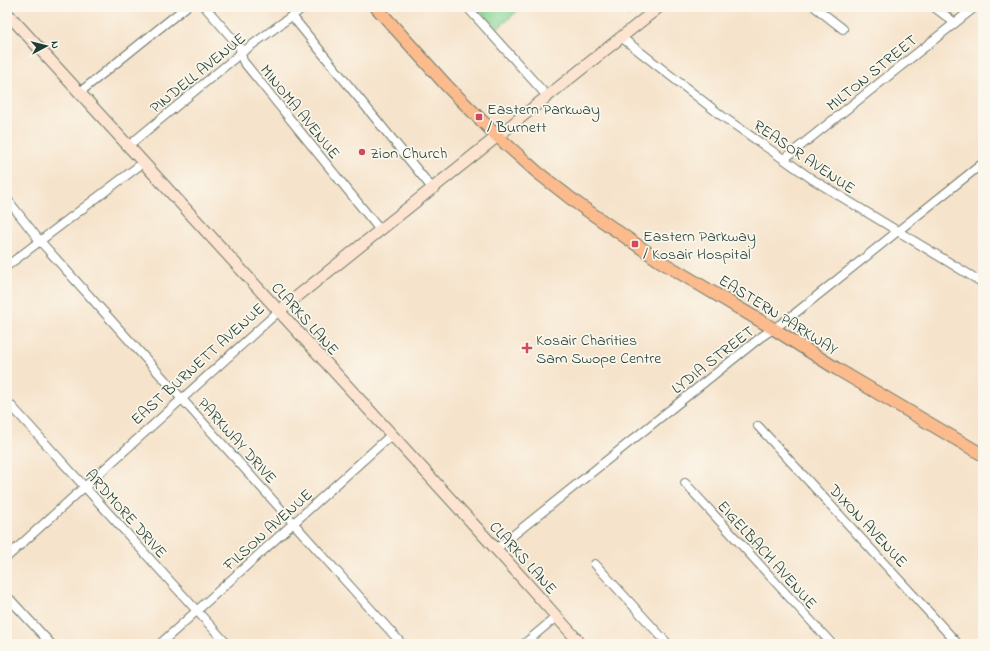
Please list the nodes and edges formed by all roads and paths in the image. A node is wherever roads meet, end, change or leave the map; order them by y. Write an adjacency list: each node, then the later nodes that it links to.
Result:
1 (186, 7): 16 (street)
2 (205, 7): 15 (street, MINOMA AVENUE)
3 (304, 7): 11 (street, PINDELL AVENUE)
4 (376, 7): 18 (main road, EASTERN PARKWAY)
5 (467, 7): 17 (street)
6 (659, 7): 14 (street, EAST BURNETT AVENUE)
7 (815, 7): 13 (street)
8 (934, 7): 12 (street)
9 (975, 7): 12 (street, MILTON STREET)
10 (7, 13): 16 (street, CLARKS LANE)
11 (292, 16): 15 (street, PINDELL AVENUE); 23 (street)
12 (955, 23): 20 (street, MILTON STREET)
13 (843, 29)
14 (621, 37): 17 (street, EAST BURNETT AVENUE); 20 (street, REASOR AVENUE)
15 (241, 53): 19 (street, PINDELL AVENUE); 25 (street, MINOMA AVENUE)
16 (80, 92): 19 (street, CLARKS LANE)
17 (547, 96): 18 (street, EAST BURNETT AVENUE)
18 (497, 136): 23 (street, EAST BURNETT AVENUE); 31 (main road, EASTERN PARKWAY)
19 (128, 146): 21 (street, CLARKS LANE)
20 (784, 159): 26 (street, REASOR AVENUE)
21 (144, 162): 27 (street); 30 (street, CLARKS LANE)
22 (983, 163): 26 (street, LYDIA STREET)
23 (432, 188): 25 (street, EAST BURNETT AVENUE)
24 (7, 199): 27 (street, PARKWAY DRIVE)
25 (380, 230): 30 (street, EAST BURNETT AVENUE)
26 (898, 232): 29 (street, REASOR AVENUE); 31 (street, LYDIA STREET)
27 (40, 241): 28 (street); 32 (street, PARKWAY DRIVE)
28 (7, 266)
29 (983, 283)
30 (279, 310): 32 (street, EAST BURNETT AVENUE); 35 (street, CLARKS LANE)
31 (774, 329): 36 (main road, EASTERN PARKWAY); 40 (street, LYDIA STREET)
32 (181, 399): 38 (street, EAST BURNETT AVENUE); 39 (street, PARKWAY DRIVE)
33 (7, 401): 38 (street, ARDMORE DRIVE)
34 (758, 426): 54 (street, DIXON AVENUE)
35 (391, 435): 39 (street, FILSON AVENUE); 40 (street, CLARKS LANE)
36 (983, 456)
37 (685, 483): 53 (street, EIGELBACH AVENUE)
38 (85, 486): 41 (street, EAST BURNETT AVENUE); 44 (street, ARDMORE DRIVE)
39 (294, 523): 44 (street, FILSON AVENUE); 49 (street, PARKWAY DRIVE)
40 (496, 549): 45 (street, CLARKS LANE)
41 (7, 557)
42 (595, 564): 52 (street)
43 (9, 602): 46 (street)
44 (197, 611): 47 (street, FILSON AVENUE); 48 (street, ARDMORE DRIVE)
45 (556, 617): 50 (street); 51 (street, CLARKS LANE)
46 (51, 644)
47 (160, 644)
48 (227, 644)
49 (402, 644)
50 (524, 644)
51 (581, 644)
52 (668, 644)
53 (832, 644)
54 (958, 644)

